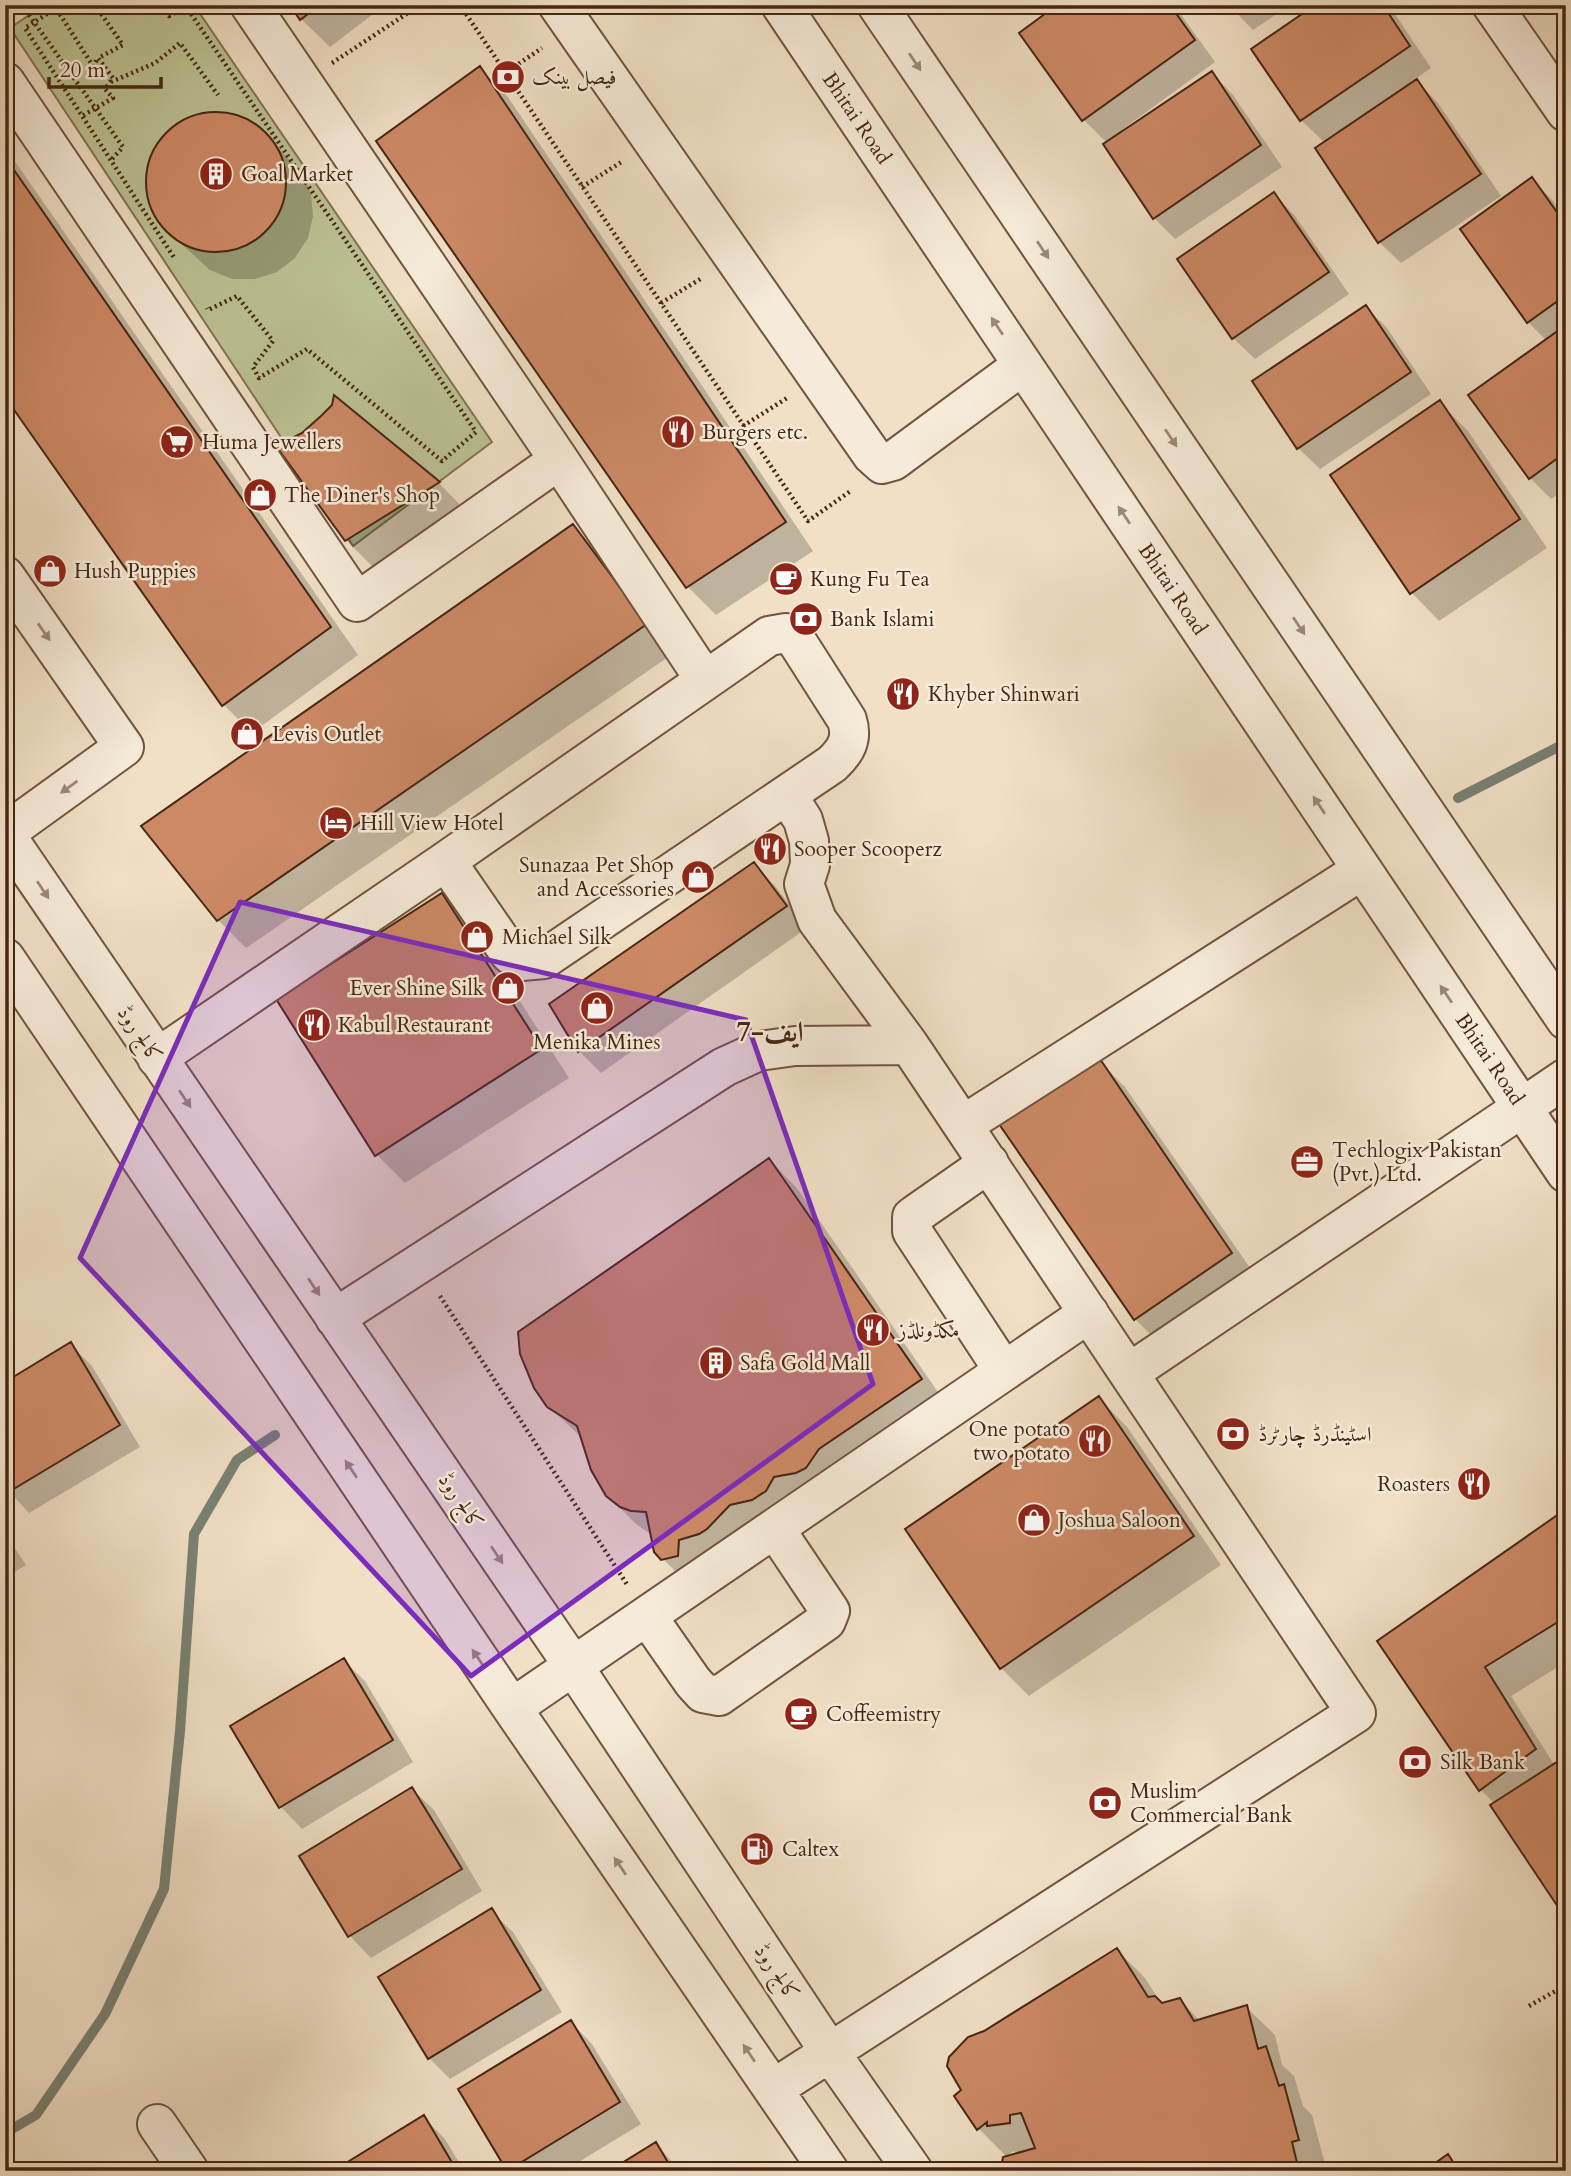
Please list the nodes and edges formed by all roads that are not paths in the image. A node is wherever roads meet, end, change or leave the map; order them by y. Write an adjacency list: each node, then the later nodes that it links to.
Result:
1 (250, 5): 9 (street)
2 (558, 5): 8 (street)
3 (781, 5): 8 (street, Bhitai Road, one-way to 3)
4 (877, 5): 17 (street, one-way to 17)
5 (1492, 5): 7 (street)
6 (5, 82): 9 (street)
7 (1566, 112)
8 (1023, 365): 15 (street, Bhitai Road, one-way to 8)
9 (559, 460): 11 (street)
10 (5, 576): 13 (street, one-way to 13)
11 (705, 680): 12 (street); 14 (street)
12 (787, 795): 14 (street); 18 (street)
13 (5, 833): 19 (street, کالج روڈ, one-way to 19)
14 (446, 861): 19 (street)
15 (1362, 870): 21 (street, Bhitai Road, one-way to 15); 22 (street)
16 (5, 958): 32 (street, one-way to 16)
17 (1566, 1020)
18 (909, 1045): 22 (street); 26 (street)
19 (157, 1058): 26 (street, کالج روڈ, one-way to 26)
20 (1566, 1077): 21 (street)
21 (1522, 1107): 24 (street, Bhitai Road); 28 (street)
22 (963, 1125): 23 (street)
23 (989, 1163): 25 (street); 27 (street)
24 (1566, 1173)
25 (1089, 1313): 27 (street); 28 (street)
26 (335, 1318): 31 (street, کالج روڈ, one-way to 31)
27 (1004, 1371): 29 (street)
28 (1129, 1373): 33 (street)
29 (775, 1529): 30 (street); 30 (street)
30 (647, 1616): 31 (street)
31 (573, 1666): 32 (street); 33 (street, کالج روڈ)
32 (512, 1708): 34 (street, one-way to 32)
33 (829, 2051): 34 (street); 38 (street, کالج روڈ)
34 (773, 2089): 37 (street)
35 (157, 2124): 36 (street)
36 (189, 2171)
37 (828, 2171)
38 (913, 2171)

